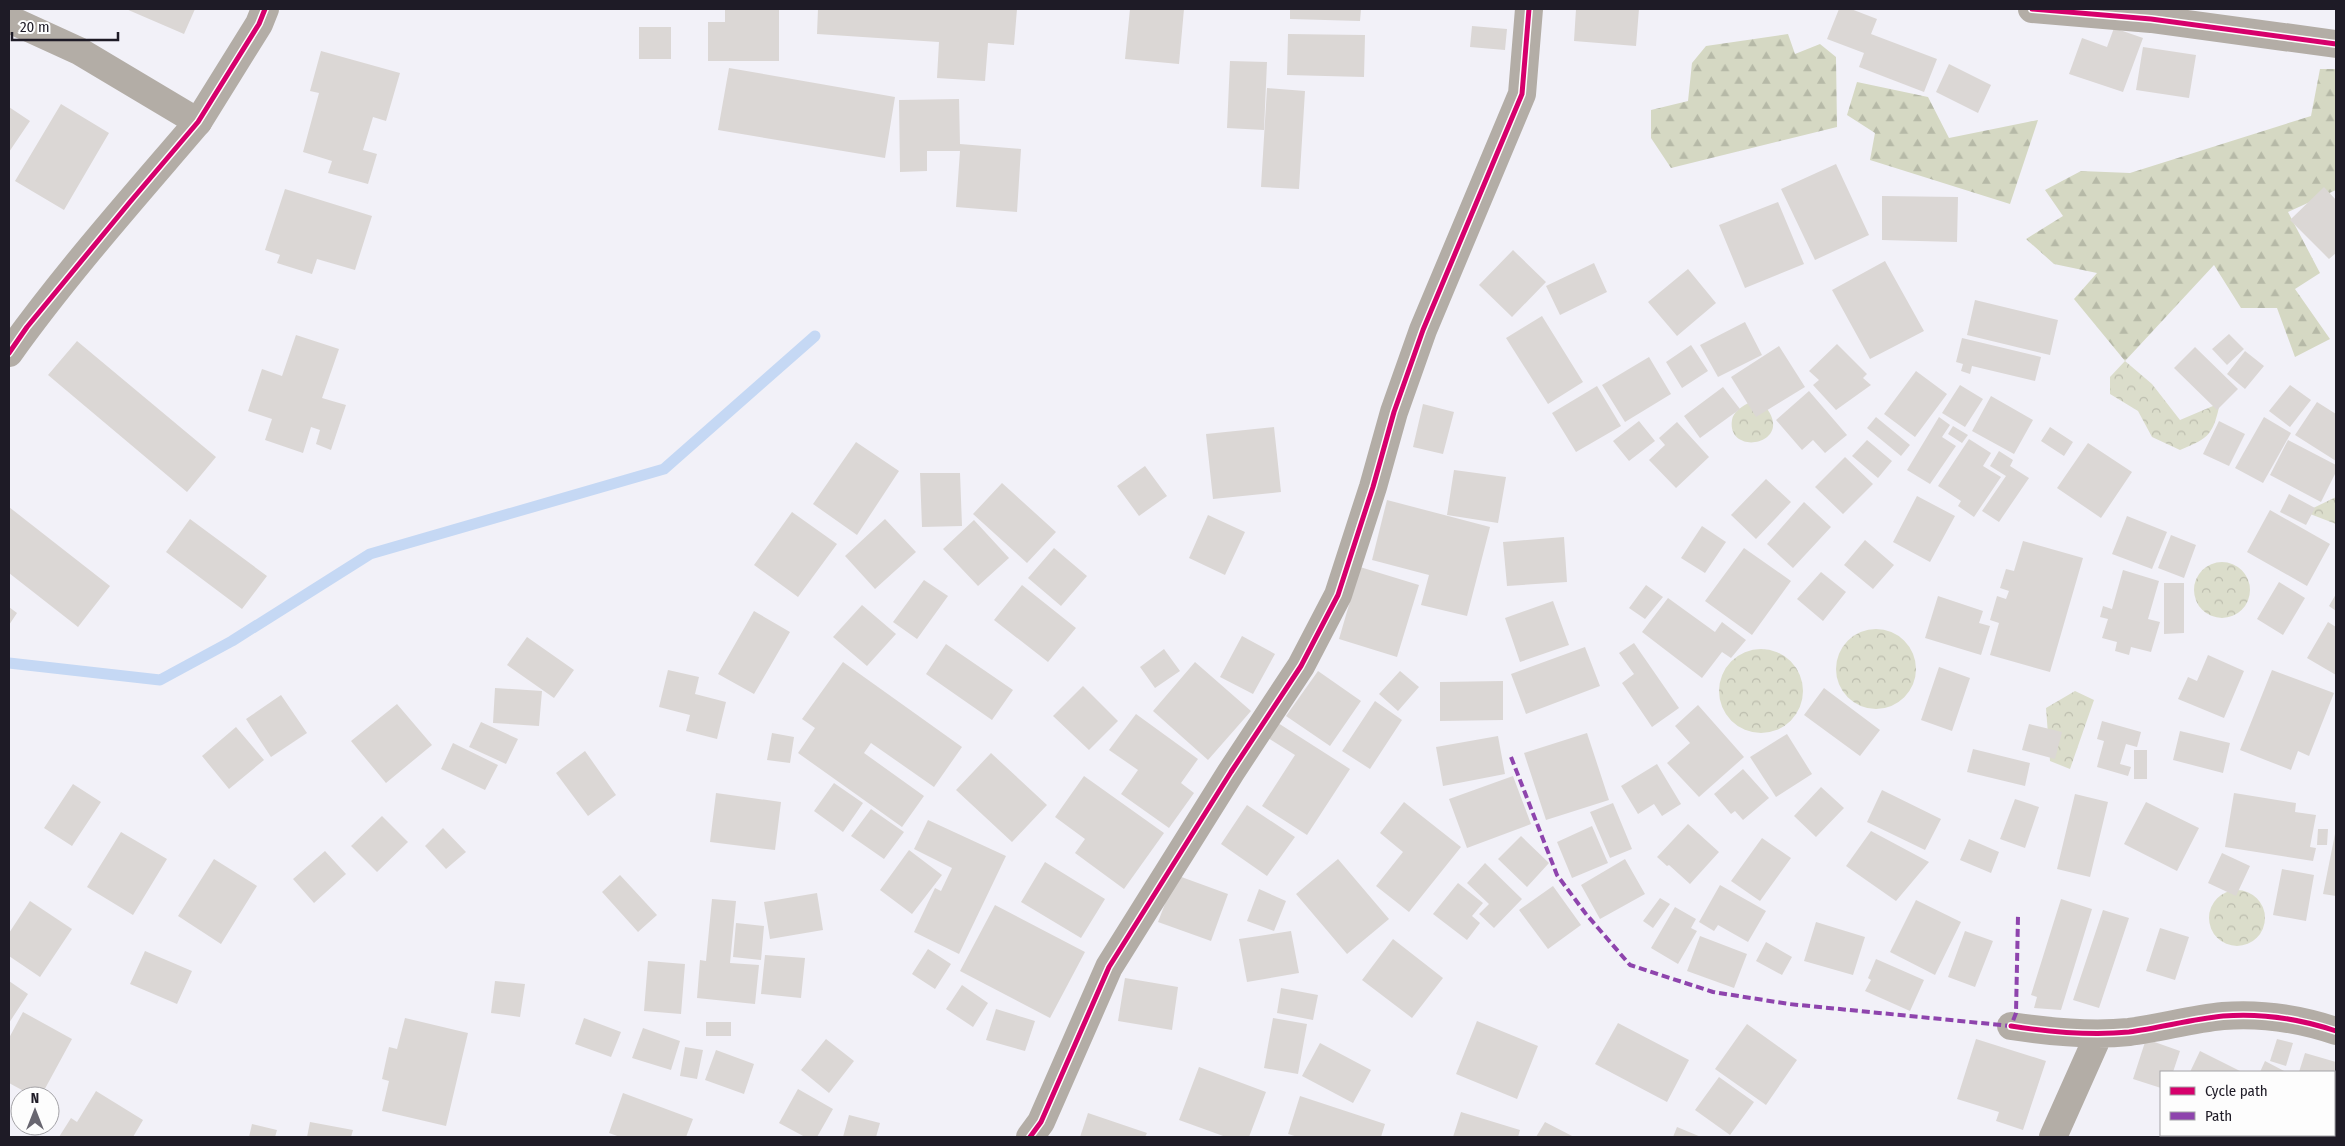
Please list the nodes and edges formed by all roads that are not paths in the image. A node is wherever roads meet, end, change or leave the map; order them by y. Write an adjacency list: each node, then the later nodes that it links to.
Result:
1 (265, 9): 7 (street)
2 (1530, 9): 12 (street)
3 (2032, 9): 4 (street)
4 (2120, 13): 6 (street)
5 (9, 19): 7 (street)
6 (2336, 44)
7 (198, 122): 8 (street)
8 (9, 353)
9 (2011, 1026): 11 (street)
10 (2336, 1031): 11 (street)
11 (2099, 1034): 13 (street)
12 (1030, 1137)
13 (2053, 1137)

